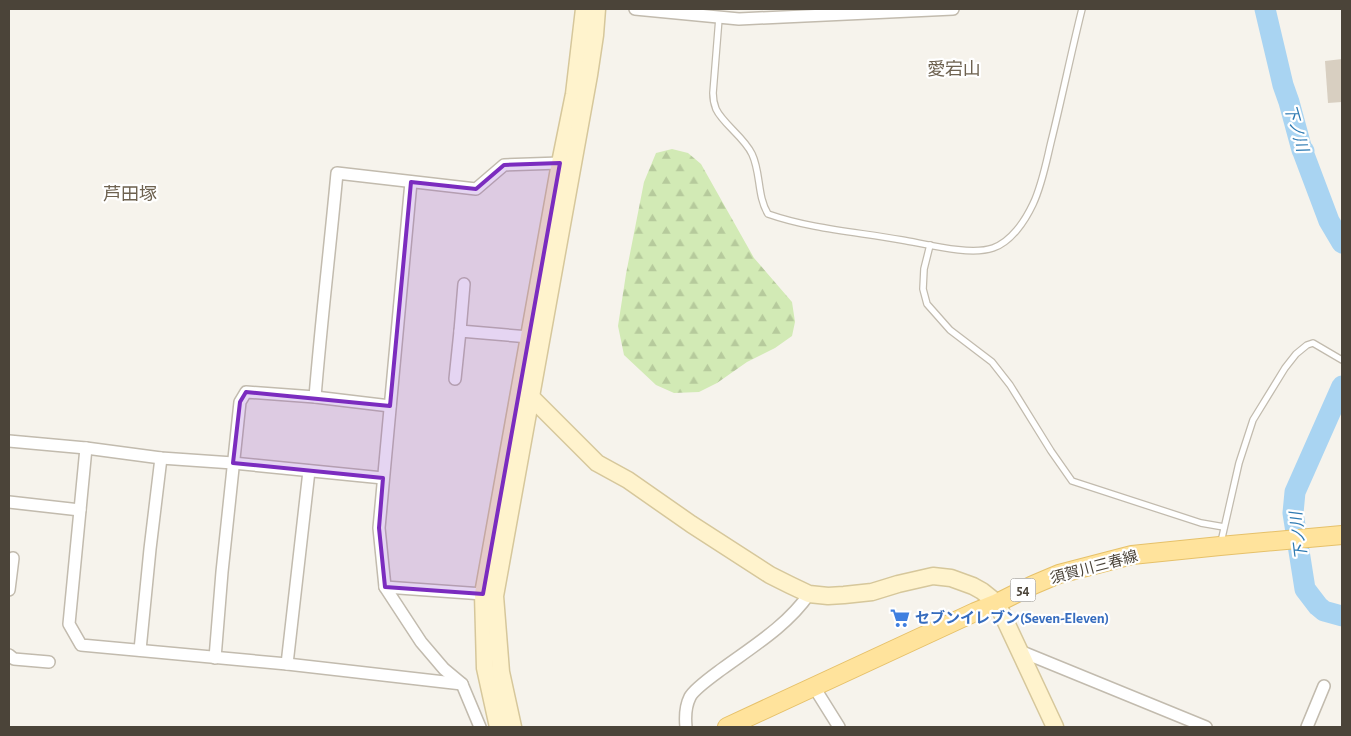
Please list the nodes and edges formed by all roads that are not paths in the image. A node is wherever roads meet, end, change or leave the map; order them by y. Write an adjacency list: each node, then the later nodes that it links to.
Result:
1 (584, 9): 7 (street)
2 (597, 9): 15 (street)
3 (635, 9): 6 (street)
4 (953, 9): 6 (street)
5 (1082, 9): 9 (lane)
6 (720, 18): 9 (lane)
7 (560, 163): 8 (street); 12 (street)
8 (410, 182): 16 (street); 17 (street)
9 (930, 245): 26 (lane)
10 (464, 284): 11 (street)
11 (460, 331): 12 (street); 14 (street)
12 (529, 337): 15 (street)
13 (1342, 360): 26 (lane)
14 (455, 379)
15 (525, 393): 32 (street); 33 (street); 46 (street)
16 (315, 397): 17 (street); 21 (street)
17 (390, 406): 23 (street)
18 (9, 440): 19 (street)
19 (86, 448): 20 (street); 25 (street)
20 (161, 458): 21 (street); 35 (street)
21 (233, 463): 22 (street); 38 (street)
22 (309, 471): 23 (street); 40 (street)
23 (383, 478): 30 (street)
24 (9, 502): 25 (street)
25 (80, 510): 35 (street)
26 (1224, 527): 28 (lane)
27 (1342, 535): 28 (main road, 須賀川三春線 / 54)
28 (1220, 546): 34 (main road, 須賀川三春線 / 54)
29 (13, 558): 31 (street)
30 (385, 587): 32 (street); 41 (street)
31 (9, 590)
32 (483, 594): 45 (street)
33 (809, 594): 34 (street); 47 (street)
34 (997, 603): 36 (street); 43 (main road, 須賀川三春線 / 54)
35 (140, 650): 38 (street)
36 (1020, 651): 50 (street); 51 (street)
37 (9, 655): 39 (street)
38 (215, 658): 40 (street)
39 (49, 662)
40 (287, 664): 41 (street)
41 (462, 684): 44 (street)
42 (1324, 686): 52 (street)
43 (814, 687): 48 (main road, 須賀川三春線 / 54); 49 (street)
44 (480, 727)
45 (498, 727)
46 (513, 727)
47 (686, 727)
48 (727, 727)
49 (838, 727)
50 (1055, 727)
51 (1206, 727)
52 (1307, 727)

